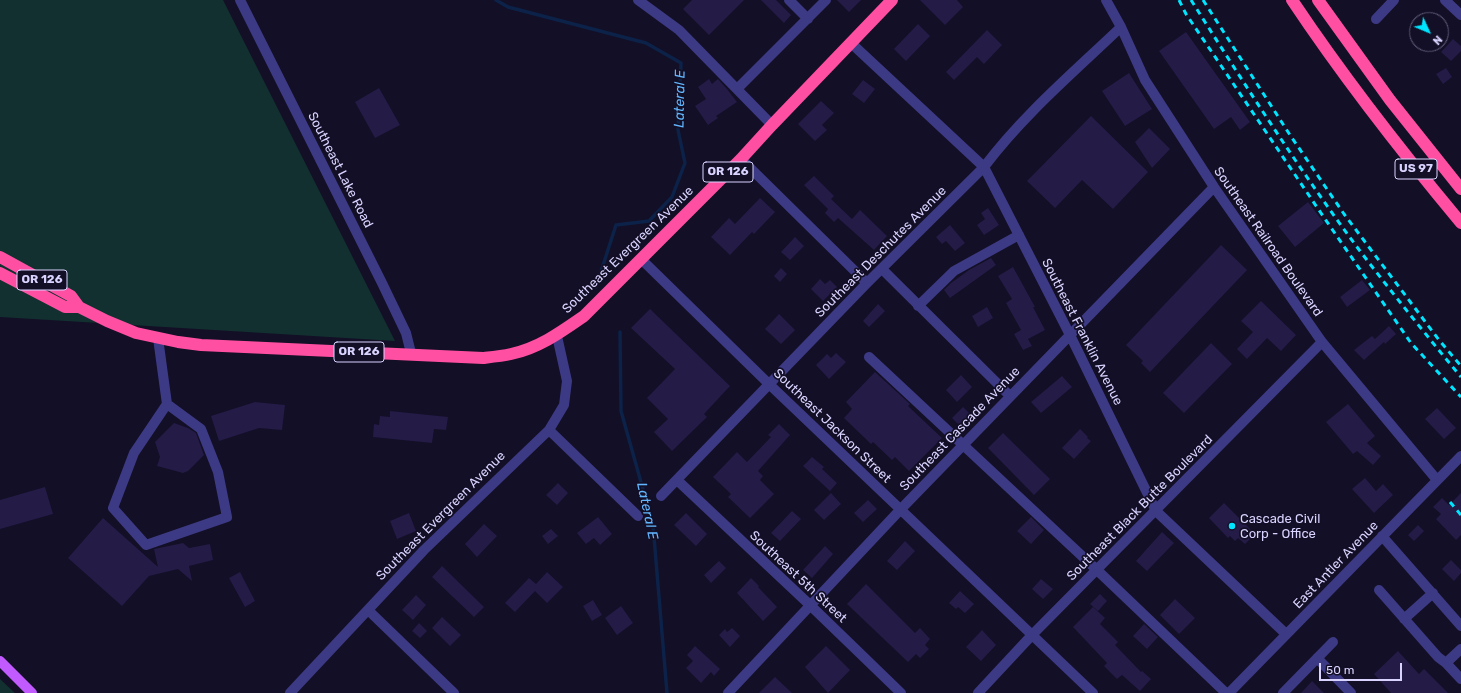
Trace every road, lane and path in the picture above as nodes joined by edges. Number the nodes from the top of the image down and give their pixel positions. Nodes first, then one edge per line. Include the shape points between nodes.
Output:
1 (240, 0) edge
2 (638, 0) edge
3 (789, 0) edge
4 (892, 0) edge
5 (1106, 0) edge
6 (1292, 0) edge
7 (1318, 0) edge
8 (1394, 0) edge
9 (1445, 0) edge
10 (820, 2) edge
11 (1461, 15) edge
12 (808, 19) junction
13 (1376, 19) dead end
14 (1121, 27) junction
15 (851, 43) junction
16 (737, 90) junction
17 (772, 125) junction
18 (741, 159) junction
19 (984, 167) junction
20 (1214, 187) junction
21 (1461, 189) edge
22 (1461, 223) edge
23 (1018, 235) junction
24 (0, 257) edge
25 (641, 260) junction
26 (882, 269) junction
27 (0, 272) edge
28 (867, 283) junction
29 (918, 306) junction
30 (79, 307) junction
31 (1070, 335) junction
32 (557, 336) junction
33 (158, 338) junction
34 (1322, 342) junction
35 (411, 353) junction
36 (869, 357) dead end
37 (770, 385) junction
38 (1010, 396) junction
39 (167, 404) junction
40 (549, 430) junction
41 (963, 445) junction
42 (1461, 456) edge
43 (677, 480) junction
44 (1437, 480) junction
45 (661, 496) dead end
46 (900, 510) junction
47 (1156, 511) junction
48 (638, 516) dead end
49 (1382, 536) junction
50 (1097, 570) junction
51 (1379, 590) dead end
52 (1433, 593) junction
53 (811, 606) junction
54 (368, 610) junction
55 (1404, 619) junction
56 (1461, 626) edge
57 (1286, 634) junction
58 (1032, 635) junction
59 (1333, 642) dead end
60 (1461, 649) edge
61 (1317, 658) junction
62 (0, 662) edge
63 (1446, 662) junction
64 (1461, 679) edge
65 (32, 693) edge
66 (290, 693) edge
67 (454, 693) edge
68 (728, 693) edge
69 (901, 693) edge
70 (978, 693) edge
71 (1093, 693) edge
72 (1226, 693) edge
73 (1229, 693) edge
74 (1283, 693) edge
75 (1351, 693) edge

1 - 35 street, Southeast Lake Road via 399,318
2 - 16 street via 679,30
3 - 12 street
4 - 15 highway, Southeast Evergreen Avenue / OR 126
5 - 14 street, Southeast Railroad Boulevard
6 - 22 highway, US 97 via 1373,113
7 - 21 highway, US 97 via 1390,100
8 - 13 street
9 - 11 street
10 - 12 street
12 - 16 street
14 - 19 street, Southeast Deschutes Avenue via 1037,107
14 - 20 street, Southeast Railroad Boulevard via 1145,80
15 - 17 highway, Southeast Evergreen Avenue / OR 126
15 - 19 street, Southeast Franklin Avenue
16 - 17 street
17 - 18 highway, Southeast Evergreen Avenue / OR 126
18 - 25 highway, Southeast Evergreen Avenue / OR 126
18 - 28 street
19 - 23 street, Southeast Franklin Avenue
19 - 26 street, Southeast Deschutes Avenue
20 - 31 street, Southeast Cascade Avenue
20 - 34 street, Southeast Railroad Boulevard
23 - 29 street via 954,271
23 - 31 street, Southeast Franklin Avenue
24 - 30 highway, OR 126 via 71,296
25 - 32 highway, Southeast Evergreen Avenue / OR 126 via 584,316
25 - 37 street, Southeast Jackson Street
26 - 28 street, Southeast Deschutes Avenue
26 - 29 street
27 - 30 highway, OR 126 via 65,307
28 - 37 street, Southeast Deschutes Avenue
29 - 38 street
30 - 33 highway, OR 126 via 136,333
31 - 38 street, Southeast Cascade Avenue
31 - 47 street, Southeast Franklin Avenue
32 - 35 highway, OR 126 via 528,350 509,355 483,358
32 - 40 street, Southeast Evergreen Avenue via 567,381 564,405
33 - 35 highway, OR 126 via 201,345
33 - 39 street
34 - 44 street, Southeast Railroad Boulevard
34 - 47 street, Southeast Black Butte Boulevard
36 - 41 street
37 - 43 street, Southeast Deschutes Avenue
37 - 46 street, Southeast Jackson Street
38 - 41 street, Southeast Cascade Avenue
39 - 39 street via 200,429 218,472 227,517 146,545 113,508 134,453
40 - 48 street
40 - 54 street, Southeast Evergreen Avenue via 424,550
41 - 46 street, Southeast Cascade Avenue
41 - 50 street
42 - 44 street, East Antler Avenue
43 - 45 street, Southeast Deschutes Avenue
43 - 53 street, Southeast 5th Street
44 - 49 street, East Antler Avenue
46 - 53 street, Southeast Cascade Avenue
46 - 58 street, Southeast Jackson Street
47 - 50 street, Southeast Black Butte Boulevard
47 - 57 street, Southeast Franklin Avenue
49 - 52 street
49 - 57 street, East Antler Avenue
50 - 58 street, Southeast Black Butte Boulevard
50 - 72 street
51 - 55 street
52 - 55 street
52 - 56 street
53 - 68 street, Southeast Cascade Avenue
53 - 69 street, Southeast 5th Street
54 - 66 street, Southeast Evergreen Avenue
54 - 67 street
55 - 63 street via 1438,657
57 - 73 street, East Antler Avenue
58 - 70 street, Southeast Black Butte Boulevard
58 - 71 street, Southeast Jackson Street
59 - 61 street
60 - 63 street
61 - 74 street
61 - 75 street
62 - 65 main road
63 - 64 street

